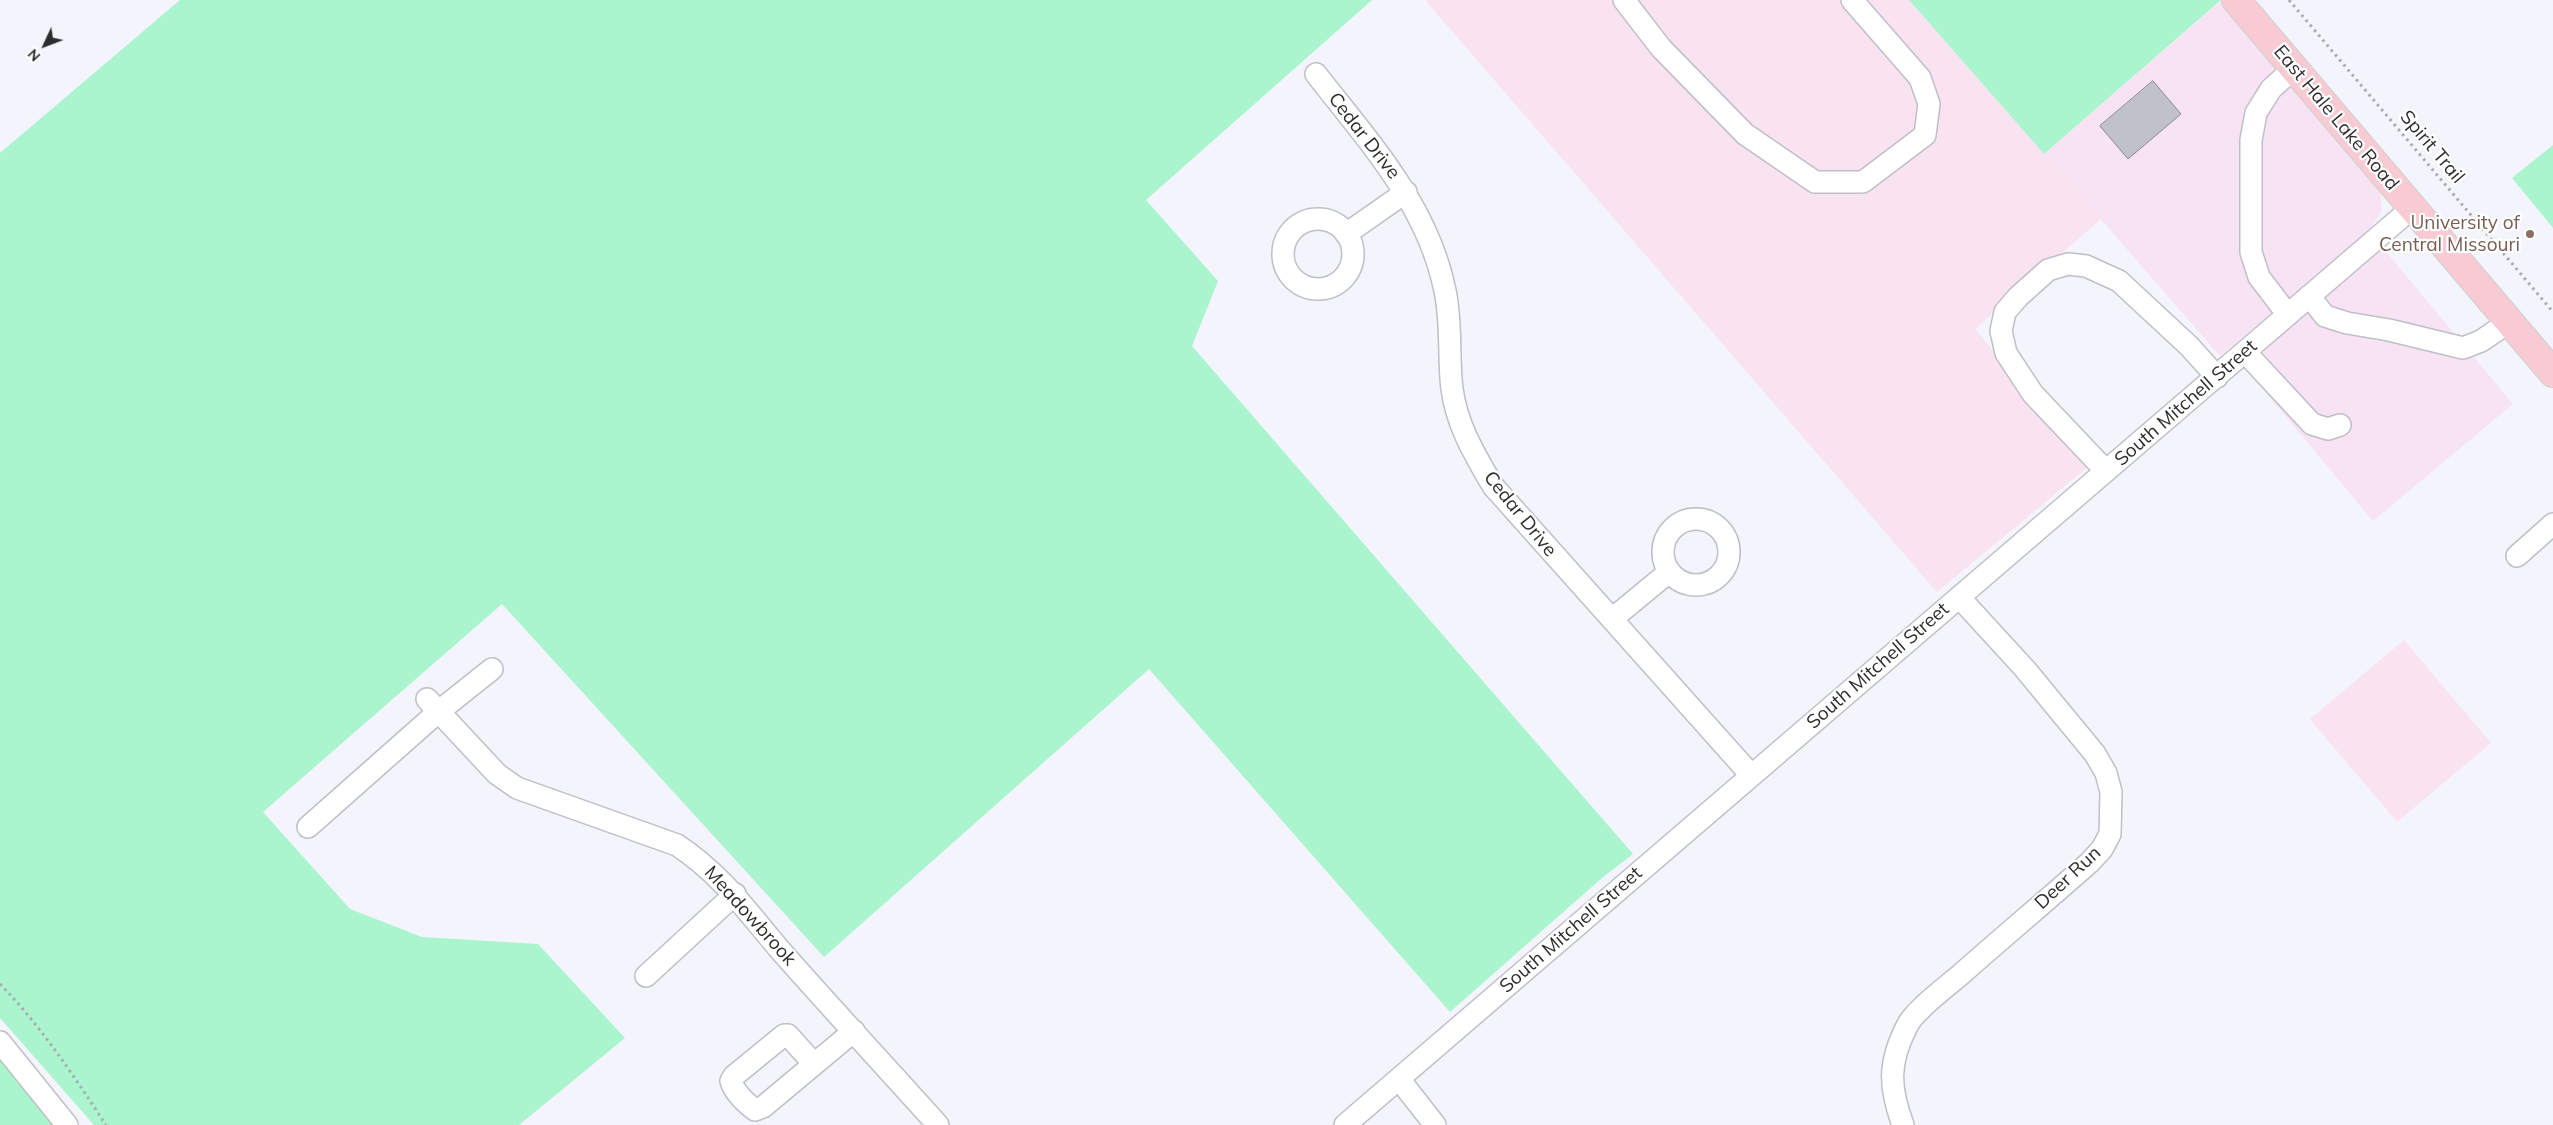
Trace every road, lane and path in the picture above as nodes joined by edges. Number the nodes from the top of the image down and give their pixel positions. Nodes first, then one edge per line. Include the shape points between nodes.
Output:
1 (1624, 0) edge
2 (1852, 0) edge
3 (2236, 0) edge
4 (2289, 0) edge
5 (2294, 68) junction
6 (1316, 74) dead end
7 (1406, 192) junction
8 (2412, 208) junction
9 (1346, 234) dead end
10 (2309, 296) junction
11 (2553, 312) edge
12 (2288, 314) junction
13 (2509, 322) junction
14 (2245, 352) junction
15 (2553, 373) edge
16 (2217, 377) junction
17 (2340, 424) dead end
18 (2106, 471) junction
19 (2553, 524) edge
20 (2517, 556) dead end
21 (1669, 572) dead end
22 (1959, 597) junction
23 (1612, 619) junction
24 (492, 669) dead end
25 (432, 706) junction
26 (1751, 775) junction
27 (308, 827) dead end
28 (735, 894) junction
29 (646, 976) dead end
30 (0, 984) edge
31 (854, 1031) junction
32 (0, 1042) edge
33 (814, 1064) dead end
34 (1399, 1079) junction
35 (67, 1125) edge
36 (106, 1125) edge
37 (938, 1125) edge
38 (1345, 1125) edge
39 (1435, 1125) edge
40 (1903, 1125) edge

1 - 2 street via 1661,48 1745,134 1815,182 1863,182 1925,134 1929,104 1920,78
3 - 5 main road, East Hale Lake Road
4 - 11 path, Spirit Trail
5 - 8 main road, East Hale Lake Road
5 - 12 street via 2271,89 2256,113 2252,140 2251,252 2259,277
6 - 7 street, Cedar Drive
7 - 9 street
7 - 23 street, Cedar Drive via 1431,240 1446,292 1452,390 1467,441 1493,486
8 - 10 street, South Mitchell Street
8 - 13 main road, East Hale Lake Road
10 - 12 street, South Mitchell Street
10 - 13 street via 2326,316 2463,348 2481,341
12 - 14 street, South Mitchell Street
13 - 15 main road, East Hale Lake Road
14 - 16 street, South Mitchell Street
14 - 17 street via 2312,424 2328,429
16 - 18 street, South Mitchell Street
16 - 18 street via 2189,346 2119,281 2086,266 2068,264 2042,275 2005,312 2001,331 2006,353 2033,394
18 - 22 street, South Mitchell Street
19 - 20 street
21 - 23 street
22 - 26 street, South Mitchell Street
22 - 40 street, Deer Run via 2025,669 2095,754 2106,773 2111,792 2110,834 2089,863 1908,1024 1892,1064 1891,1082
23 - 26 street, Cedar Drive
24 - 25 street
25 - 27 street
25 - 28 street, Meadowbrook via 497,774 517,788 677,845 713,872
26 - 34 street, South Mitchell Street
28 - 29 street
28 - 31 street, Meadowbrook
30 - 36 path via 21,1005 72,1072
31 - 33 street
31 - 37 street, Meadowbrook
32 - 35 street
34 - 38 street, South Mitchell Street
34 - 39 street

